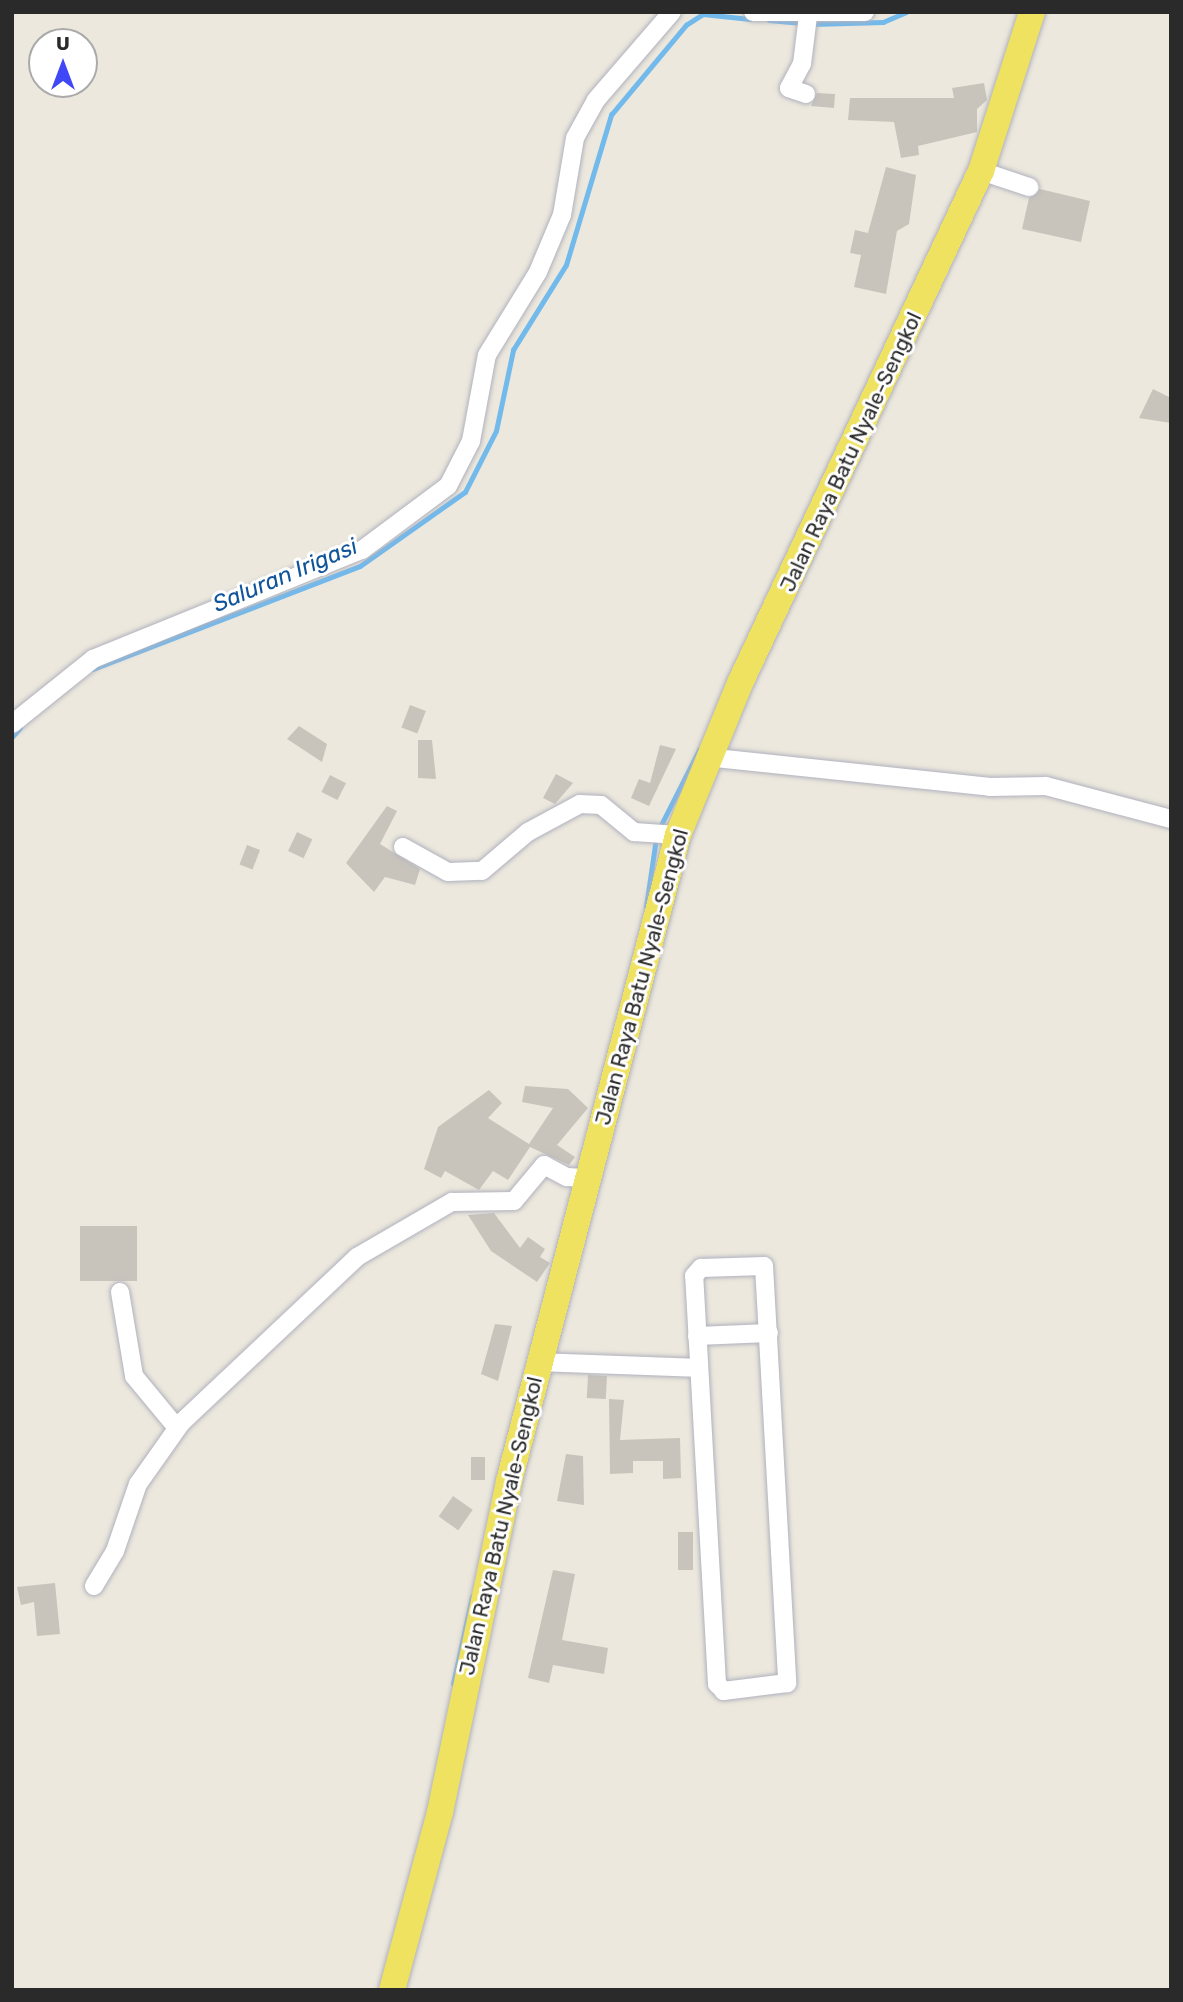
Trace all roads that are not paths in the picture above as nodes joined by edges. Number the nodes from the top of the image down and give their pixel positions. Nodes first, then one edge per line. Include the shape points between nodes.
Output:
1 (672, 12) edge
2 (753, 12) edge
3 (865, 12) edge
4 (1032, 12) edge
5 (808, 16) junction
6 (806, 94) dead end
7 (981, 171) junction
8 (1029, 187) dead end
9 (12, 724) edge
10 (706, 757) junction
11 (1171, 819) edge
12 (678, 835) junction
13 (403, 847) dead end
14 (589, 1178) junction
15 (120, 1292) dead end
16 (769, 1333) junction
17 (697, 1336) junction
18 (540, 1362) junction
19 (699, 1368) junction
20 (177, 1428) junction
21 (94, 1586) dead end
22 (392, 1990) edge

1 - 9 street via 597,100 575,138 562,215 533,281 492,342 471,441 448,486 362,550 93,659
2 - 5 street
3 - 5 street
4 - 7 main road, Jalan Raya Batu Nyale-Sengkol
5 - 6 street via 802,64 789,88
7 - 8 street
7 - 10 main road, Jalan Raya Batu Nyale-Sengkol
10 - 11 street via 1001,788 1046,786
10 - 12 main road, Jalan Raya Batu Nyale-Sengkol
12 - 13 street via 634,832 601,805 580,804 528,832 482,871 448,872
12 - 14 main road, Jalan Raya Batu Nyale-Sengkol
14 - 18 main road, Jalan Raya Batu Nyale-Sengkol
14 - 20 street via 567,1177 544,1165 508,1204 470,1198 432,1211 357,1257
15 - 20 street via 134,1376
16 - 17 street
16 - 17 street via 764,1266 701,1268 694,1276
16 - 19 street via 784,1687 724,1691 717,1684
17 - 19 street
18 - 19 street
18 - 22 main road, Jalan Raya Batu Nyale-Sengkol via 468,1657 428,1863
20 - 21 street via 138,1484 115,1551

